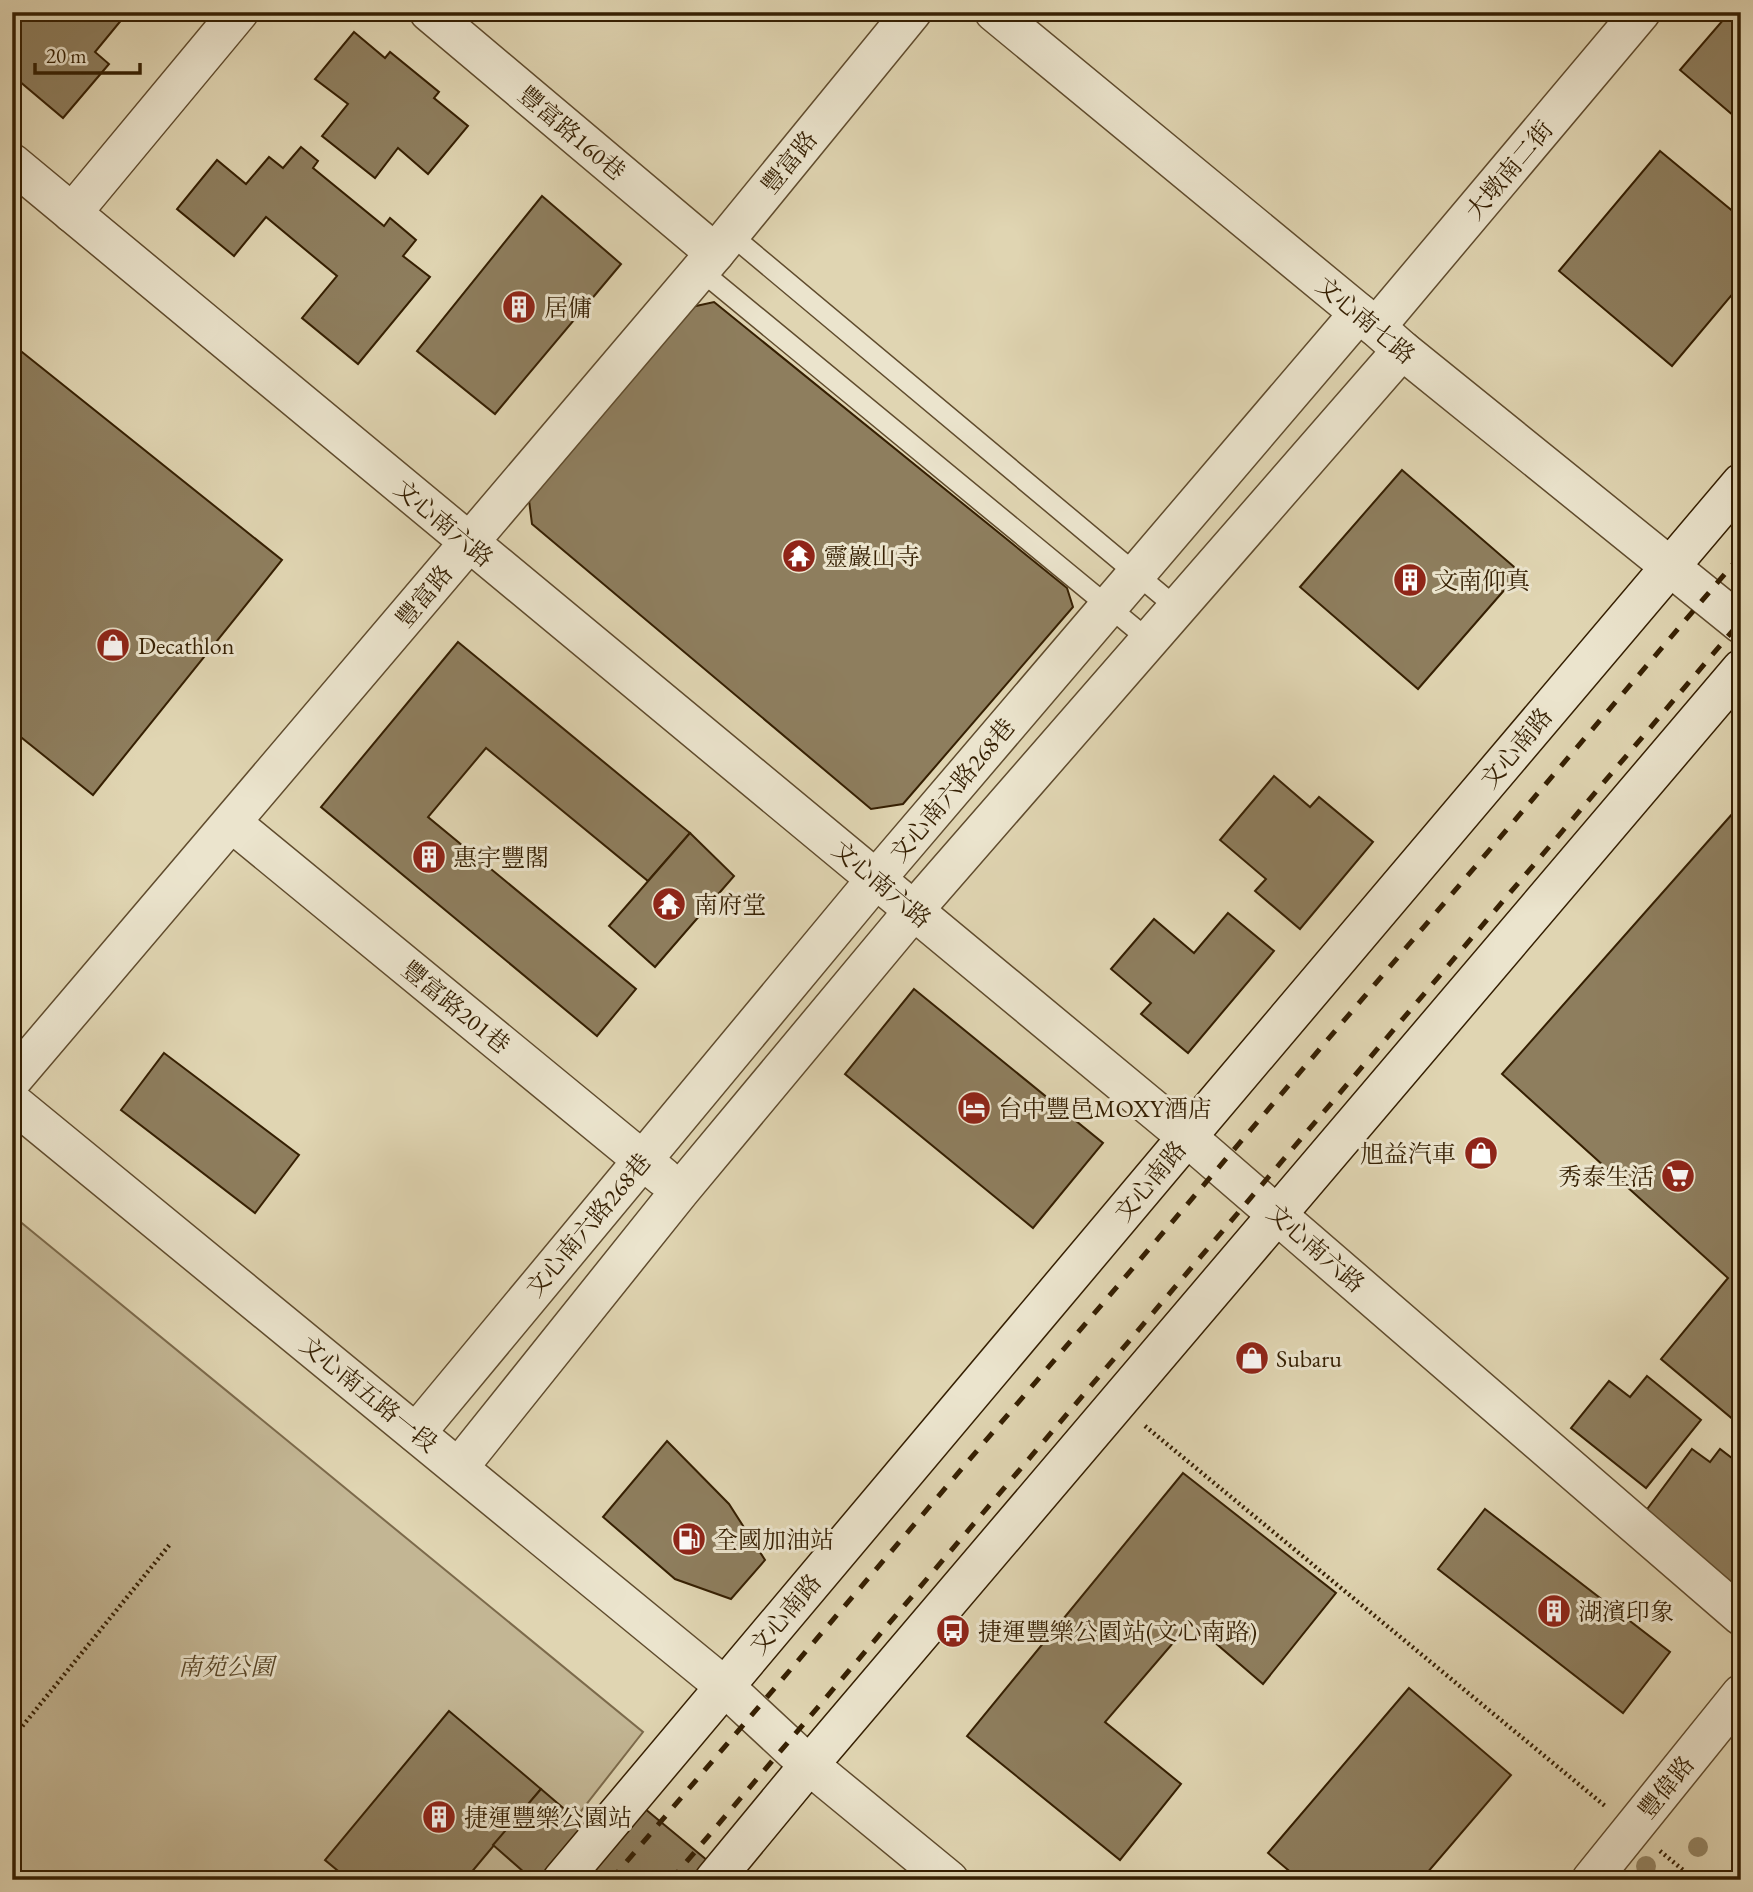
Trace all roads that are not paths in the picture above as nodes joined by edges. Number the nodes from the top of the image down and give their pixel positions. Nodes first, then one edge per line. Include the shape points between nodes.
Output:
1 (239, 12) edge
2 (429, 12) edge
3 (912, 12) edge
4 (994, 12) edge
5 (1641, 12) edge
6 (12, 163) edge
7 (72, 213) junction
8 (715, 252) junction
9 (1379, 330) junction
10 (1741, 483) edge
11 (468, 543) junction
12 (1669, 567) junction
13 (1136, 573) junction
14 (1108, 606) junction
15 (1177, 608) junction
16 (1741, 625) edge
17 (1149, 640) junction
18 (1741, 669) edge
19 (232, 823) junction
20 (876, 879) junction
21 (914, 910) junction
22 (12, 1080) edge
23 (12, 1102) edge
24 (1187, 1137) junction
25 (642, 1160) junction
26 (680, 1191) junction
27 (1277, 1214) junction
28 (416, 1433) junction
29 (459, 1467) junction
30 (1741, 1616) edge
31 (724, 1686) junction
32 (1741, 1694) edge
33 (809, 1765) junction
34 (562, 1880) edge
35 (714, 1880) edge
36 (949, 1880) edge
37 (1591, 1880) edge

1 - 7 street
2 - 8 street, 豐富路160巷
3 - 8 street, 豐富路
4 - 9 street, 文心南七路
5 - 9 street, 大墩南二街
6 - 7 street, 文心南六路
7 - 11 street, 文心南六路
8 - 11 street, 豐富路
8 - 13 lane
8 - 14 lane
9 - 12 street, 文心南七路
9 - 13 street, 文心南六路268巷
9 - 15 street, 文心南六路268巷
10 - 12 street, 文心南路
11 - 19 street, 豐富路
11 - 20 street, 文心南六路
12 - 16 street, 文心南七路
12 - 24 street, 文心南路
13 - 14 street, 文心南六路268巷
13 - 15 lane
14 - 17 lane
14 - 20 street, 文心南六路268巷
15 - 17 street, 文心南六路268巷
17 - 21 street, 文心南六路268巷
18 - 27 street
19 - 22 street, 豐富路
19 - 25 street, 豐富路201巷
20 - 21 street, 文心南六路
20 - 25 street, 文心南六路268巷
21 - 24 street, 文心南六路
21 - 26 street, 文心南六路268巷
23 - 28 street, 文心南五路一段
24 - 27 street, 文心南六路
24 - 31 street, 文心南路
25 - 26 street, 豐富路201巷
25 - 28 street, 文心南六路268巷
26 - 29 street, 文心南六路268巷
27 - 30 street, 文心南六路
27 - 33 street
28 - 29 street, 文心南五路一段
29 - 31 street, 文心南五路一段
31 - 33 street, 文心南五路一段
31 - 34 street, 文心南路
32 - 37 street, 豐偉路
33 - 35 street
33 - 36 street

